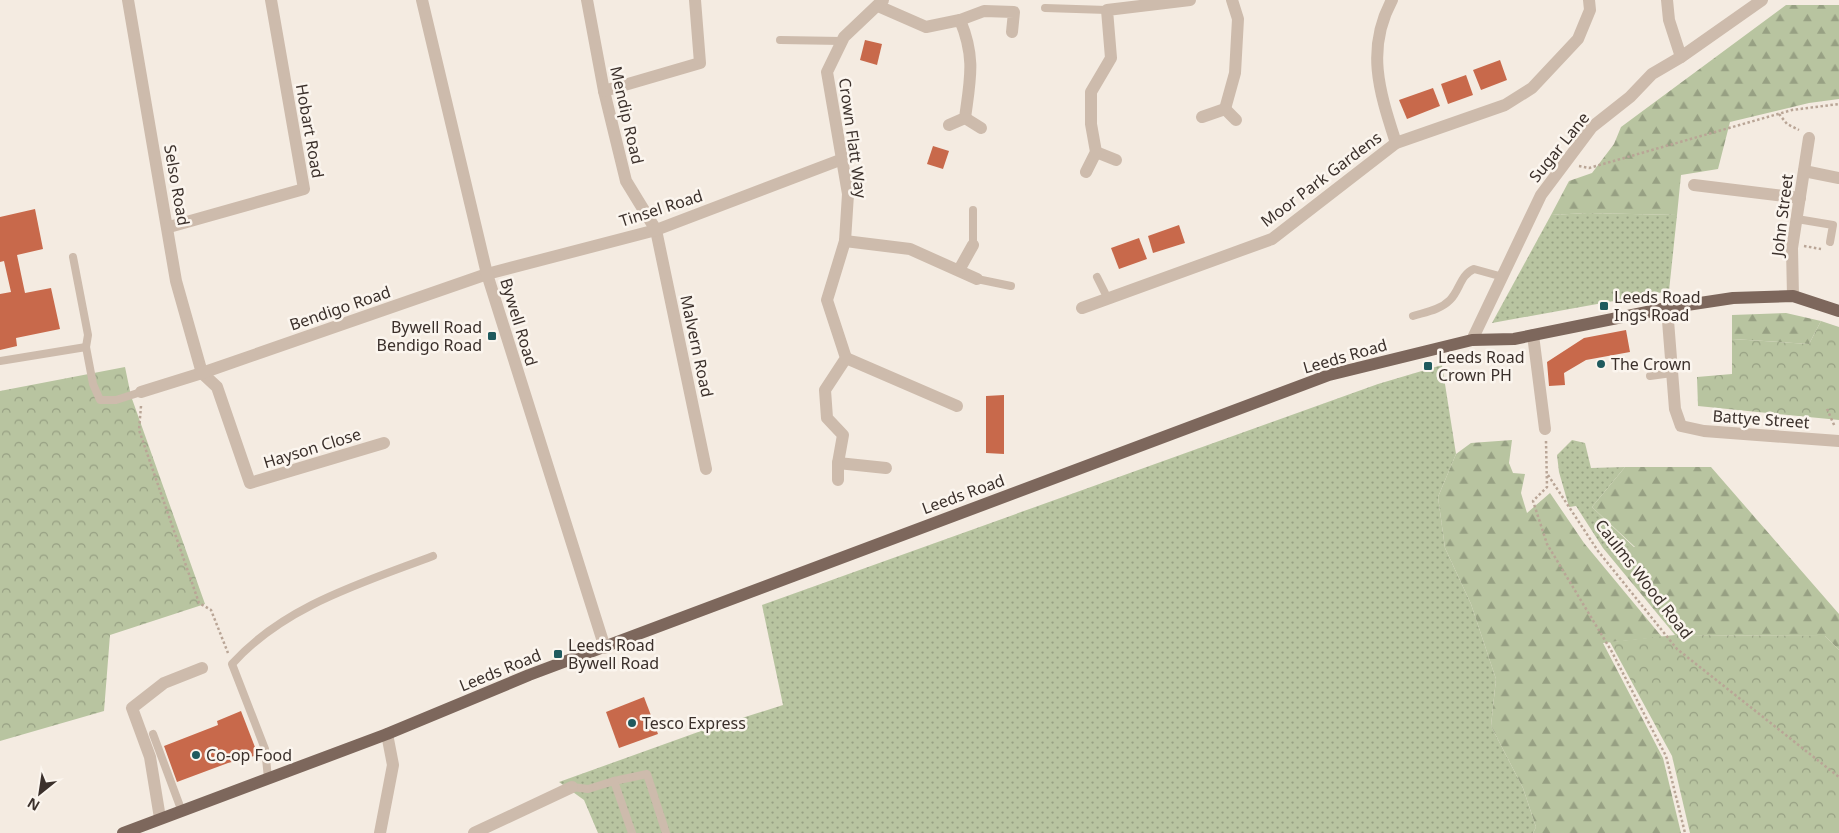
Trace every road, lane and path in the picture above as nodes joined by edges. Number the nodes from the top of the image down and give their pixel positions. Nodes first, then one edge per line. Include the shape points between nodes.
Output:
1 (128, 0) edge
2 (271, 0) edge
3 (422, 0) edge
4 (587, 0) edge
5 (695, 0) edge
6 (1190, 0) edge
7 (1232, 0) edge
8 (1392, 0) edge
9 (1588, 0) edge
10 (1667, 0) edge
11 (1762, 0) edge
12 (880, 3) edge
13 (1045, 8) dead end
14 (1107, 10) junction
15 (960, 20) junction
16 (1012, 32) dead end
17 (780, 40) dead end
18 (842, 41) junction
19 (1681, 57) junction
20 (604, 91) junction
21 (1839, 104) edge
22 (1225, 109) junction
23 (1779, 114) junction
24 (1202, 117) dead end
25 (965, 118) junction
26 (1236, 120) dead end
27 (949, 126) dead end
28 (981, 128) dead end
29 (1809, 138) joint
30 (1396, 143) junction
31 (1096, 152) junction
32 (840, 160) junction
33 (1116, 160) dead end
34 (1567, 163) junction
35 (1804, 171) junction
36 (1086, 172) dead end
37 (1839, 178) edge
38 (1694, 185) dead end
39 (1800, 198) junction
40 (973, 210) dead end
41 (1797, 219) junction
42 (169, 227) junction
43 (656, 230) junction
44 (845, 240) junction
45 (1793, 244) junction
46 (973, 245) joint
47 (1830, 246) joint
48 (73, 257) dead end
49 (959, 270) junction
50 (487, 274) junction
51 (1097, 277) dead end
52 (1503, 277) junction
53 (976, 279) joint
54 (1011, 286) dead end
55 (1793, 296) junction
56 (1108, 298) junction
57 (1082, 308) dead end
58 (1667, 308) junction
59 (1839, 312) edge
60 (1413, 316) dead end
61 (1533, 335) junction
62 (1472, 340) junction
63 (86, 347) junction
64 (846, 358) junction
65 (0, 361) edge
66 (202, 373) junction
67 (1672, 373) junction
68 (1650, 376) dead end
69 (142, 392) junction
70 (957, 406) dead end
71 (1827, 409) dead end
72 (1545, 429) joint
73 (1838, 436) edge
74 (384, 443) dead end
75 (838, 464) junction
76 (886, 468) dead end
77 (706, 469) dead end
78 (1548, 474) junction
79 (838, 480) dead end
80 (433, 556) dead end
81 (605, 648) junction
82 (232, 664) junction
83 (202, 668) dead end
84 (153, 734) dead end
85 (387, 734) junction
86 (1839, 777) edge
87 (268, 778) junction
88 (614, 781) junction
89 (572, 786) joint
90 (181, 810) junction
91 (160, 818) junction
92 (123, 833) edge
93 (380, 833) edge
94 (474, 833) edge
95 (632, 833) edge
96 (666, 833) edge
97 (1685, 833) edge

1 - 42 street, Selso Road
2 - 42 street, Hobart Road via 304,189
3 - 50 street, Bywell Road
4 - 20 street, Mendip Road
5 - 20 street via 700,63
6 - 14 street
7 - 22 street via 1238,19 1235,74
8 - 30 street via 1385,13 1377,50 1379,90
9 - 30 street, Moor Park Gardens via 1590,10 1578,39 1532,88 1504,105
10 - 19 street via 1669,20
11 - 19 street, Sugar Lane
12 - 15 street via 926,27
12 - 18 street, Crown Flatt Way
13 - 14 lane
14 - 31 street via 1111,58 1091,92 1091,124
15 - 16 street via 984,12 1014,12
15 - 25 street via 969,42 972,64
17 - 18 lane
18 - 32 street, Crown Flatt Way via 827,72
19 - 34 street, Sugar Lane via 1652,74 1630,97 1592,127
20 - 43 street, Mendip Road via 626,181
21 - 23 path
22 - 24 street
22 - 26 street
23 - 29 path via 1787,124 1810,135
23 - 34 path via 1589,168
25 - 27 street
25 - 28 street
29 - 35 street, John Street
30 - 56 street, Moor Park Gardens via 1272,239
31 - 33 street
31 - 36 street
32 - 43 street, Tinsel Road
32 - 44 street, Crown Flatt Way via 848,194
34 - 52 street, Sugar Lane via 1541,194
35 - 37 street
35 - 39 street, John Street
38 - 39 street
39 - 41 street, John Street
40 - 46 lane
41 - 45 street, John Street
41 - 47 lane via 1833,225
42 - 66 street, Selso Road via 176,281
43 - 50 street, Tinsel Road
43 - 77 street, Malvern Road
44 - 49 street via 910,249
44 - 64 street, Crown Flatt Way via 827,300
45 - 47 path
45 - 55 street, John Street
46 - 49 street
48 - 63 lane via 88,335
49 - 53 street
50 - 66 street, Bendigo Road
50 - 81 street, Bywell Road
51 - 56 lane
52 - 60 lane via 1474,269 1466,272 1444,305
52 - 62 street, Sugar Lane
53 - 54 lane
55 - 58 main road, Leeds Road via 1733,298
55 - 59 main road, Leeds Road
56 - 57 street, Moor Park Gardens
58 - 61 main road, Leeds Road
58 - 67 street
61 - 62 main road, Leeds Road
61 - 72 street
62 - 81 main road, Leeds Road via 1329,375
63 - 65 lane
63 - 69 lane via 93,384 100,400 116,400
64 - 70 street
64 - 75 street via 825,390 828,418 843,435
66 - 69 street, Bendigo Road
66 - 74 street, Hayson Close via 217,387 250,483
67 - 68 lane
67 - 73 street, Battye Street via 1675,409 1681,426 1704,431
69 - 82 path via 139,430 199,603 211,610
71 - 73 path
72 - 78 path, Caulms Wood Road
75 - 76 street
75 - 79 street
78 - 86 path, Caulms Wood Road via 1598,551 1677,648
78 - 97 path via 1547,486 1533,502 1547,544 1612,652 1666,756
80 - 82 lane via 312,603 259,637
81 - 85 main road, Leeds Road via 529,675
82 - 87 lane via 265,749
83 - 91 street via 164,683 132,708 150,757
84 - 90 lane
85 - 87 main road, Leeds Road
85 - 93 street via 394,764
87 - 90 main road, Leeds Road
88 - 89 lane via 588,789
88 - 95 lane
88 - 96 lane via 647,774
89 - 94 street
90 - 91 main road, Leeds Road
91 - 92 main road, Leeds Road

